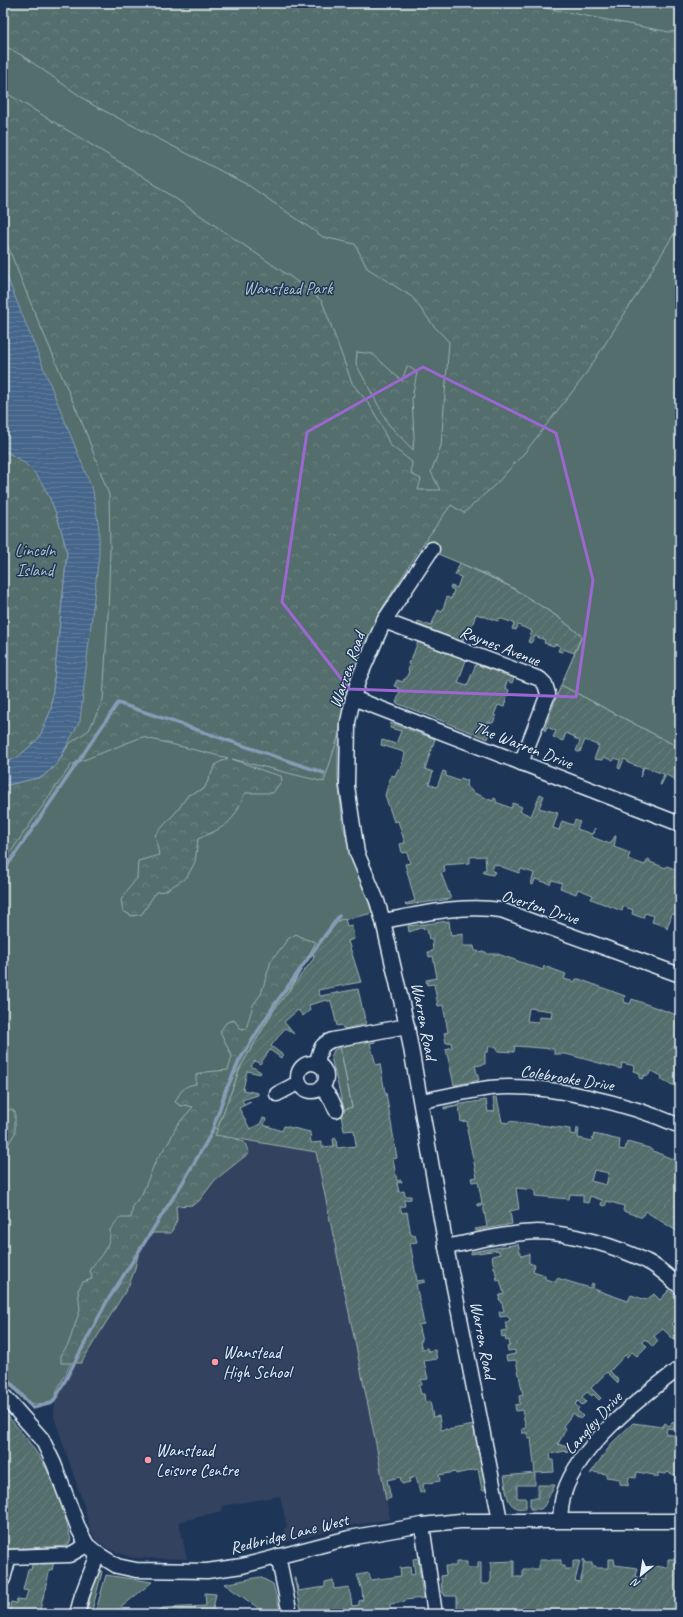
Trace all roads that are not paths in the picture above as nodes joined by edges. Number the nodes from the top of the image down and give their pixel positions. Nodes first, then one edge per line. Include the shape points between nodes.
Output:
1 (432, 549) dead end
2 (384, 621) junction
3 (353, 698) junction
4 (521, 763) junction
5 (680, 824) edge
6 (383, 921) junction
7 (680, 975) edge
8 (407, 1026) junction
9 (317, 1064) junction
10 (298, 1083) junction
11 (322, 1088) junction
12 (277, 1094) dead end
13 (421, 1101) junction
14 (336, 1110) dead end
15 (680, 1126) edge
16 (446, 1247) junction
17 (680, 1287) edge
18 (680, 1368) edge
19 (3, 1396) edge
20 (500, 1520) junction
21 (560, 1520) junction
22 (680, 1521) edge
23 (422, 1525) junction
24 (87, 1545) junction
25 (98, 1554) junction
26 (278, 1556) junction
27 (3, 1578) edge
28 (77, 1614) edge
29 (290, 1614) edge
30 (435, 1614) edge

1 - 2 street, Warren Road
2 - 3 street, Warren Road
2 - 4 street, Raynes Avenue via 540,679 545,684 548,694
3 - 4 street, The Warren Drive
3 - 6 street, Warren Road via 348,722 347,786 357,853
4 - 5 street, The Warren Drive
6 - 7 street, Overton Drive via 465,908 501,910
6 - 8 street, Warren Road
8 - 9 street via 324,1043
8 - 13 street, Warren Road
9 - 10 street via 307,1064 300,1069
9 - 11 street via 326,1074
10 - 11 street via 308,1092
10 - 12 street
11 - 14 street
13 - 15 street, Colebrooke Drive via 490,1088 536,1089 621,1105
13 - 16 street, Warren Road
16 - 17 street via 525,1233 562,1235 608,1247 646,1261
16 - 20 street, Warren Road
18 - 21 street, Langley Drive via 640,1399 593,1444 569,1481
19 - 24 street, Redbridge Lane West via 42,1439
20 - 21 street, Redbridge Lane West
20 - 23 street, Redbridge Lane West
21 - 22 street, Redbridge Lane West
23 - 26 street, Redbridge Lane West via 349,1538
23 - 30 street
24 - 25 street, Redbridge Lane West
24 - 27 street via 69,1555 9,1557
25 - 26 street, Redbridge Lane West via 117,1566 136,1570 180,1571 207,1571 242,1566
25 - 28 street
26 - 29 street

